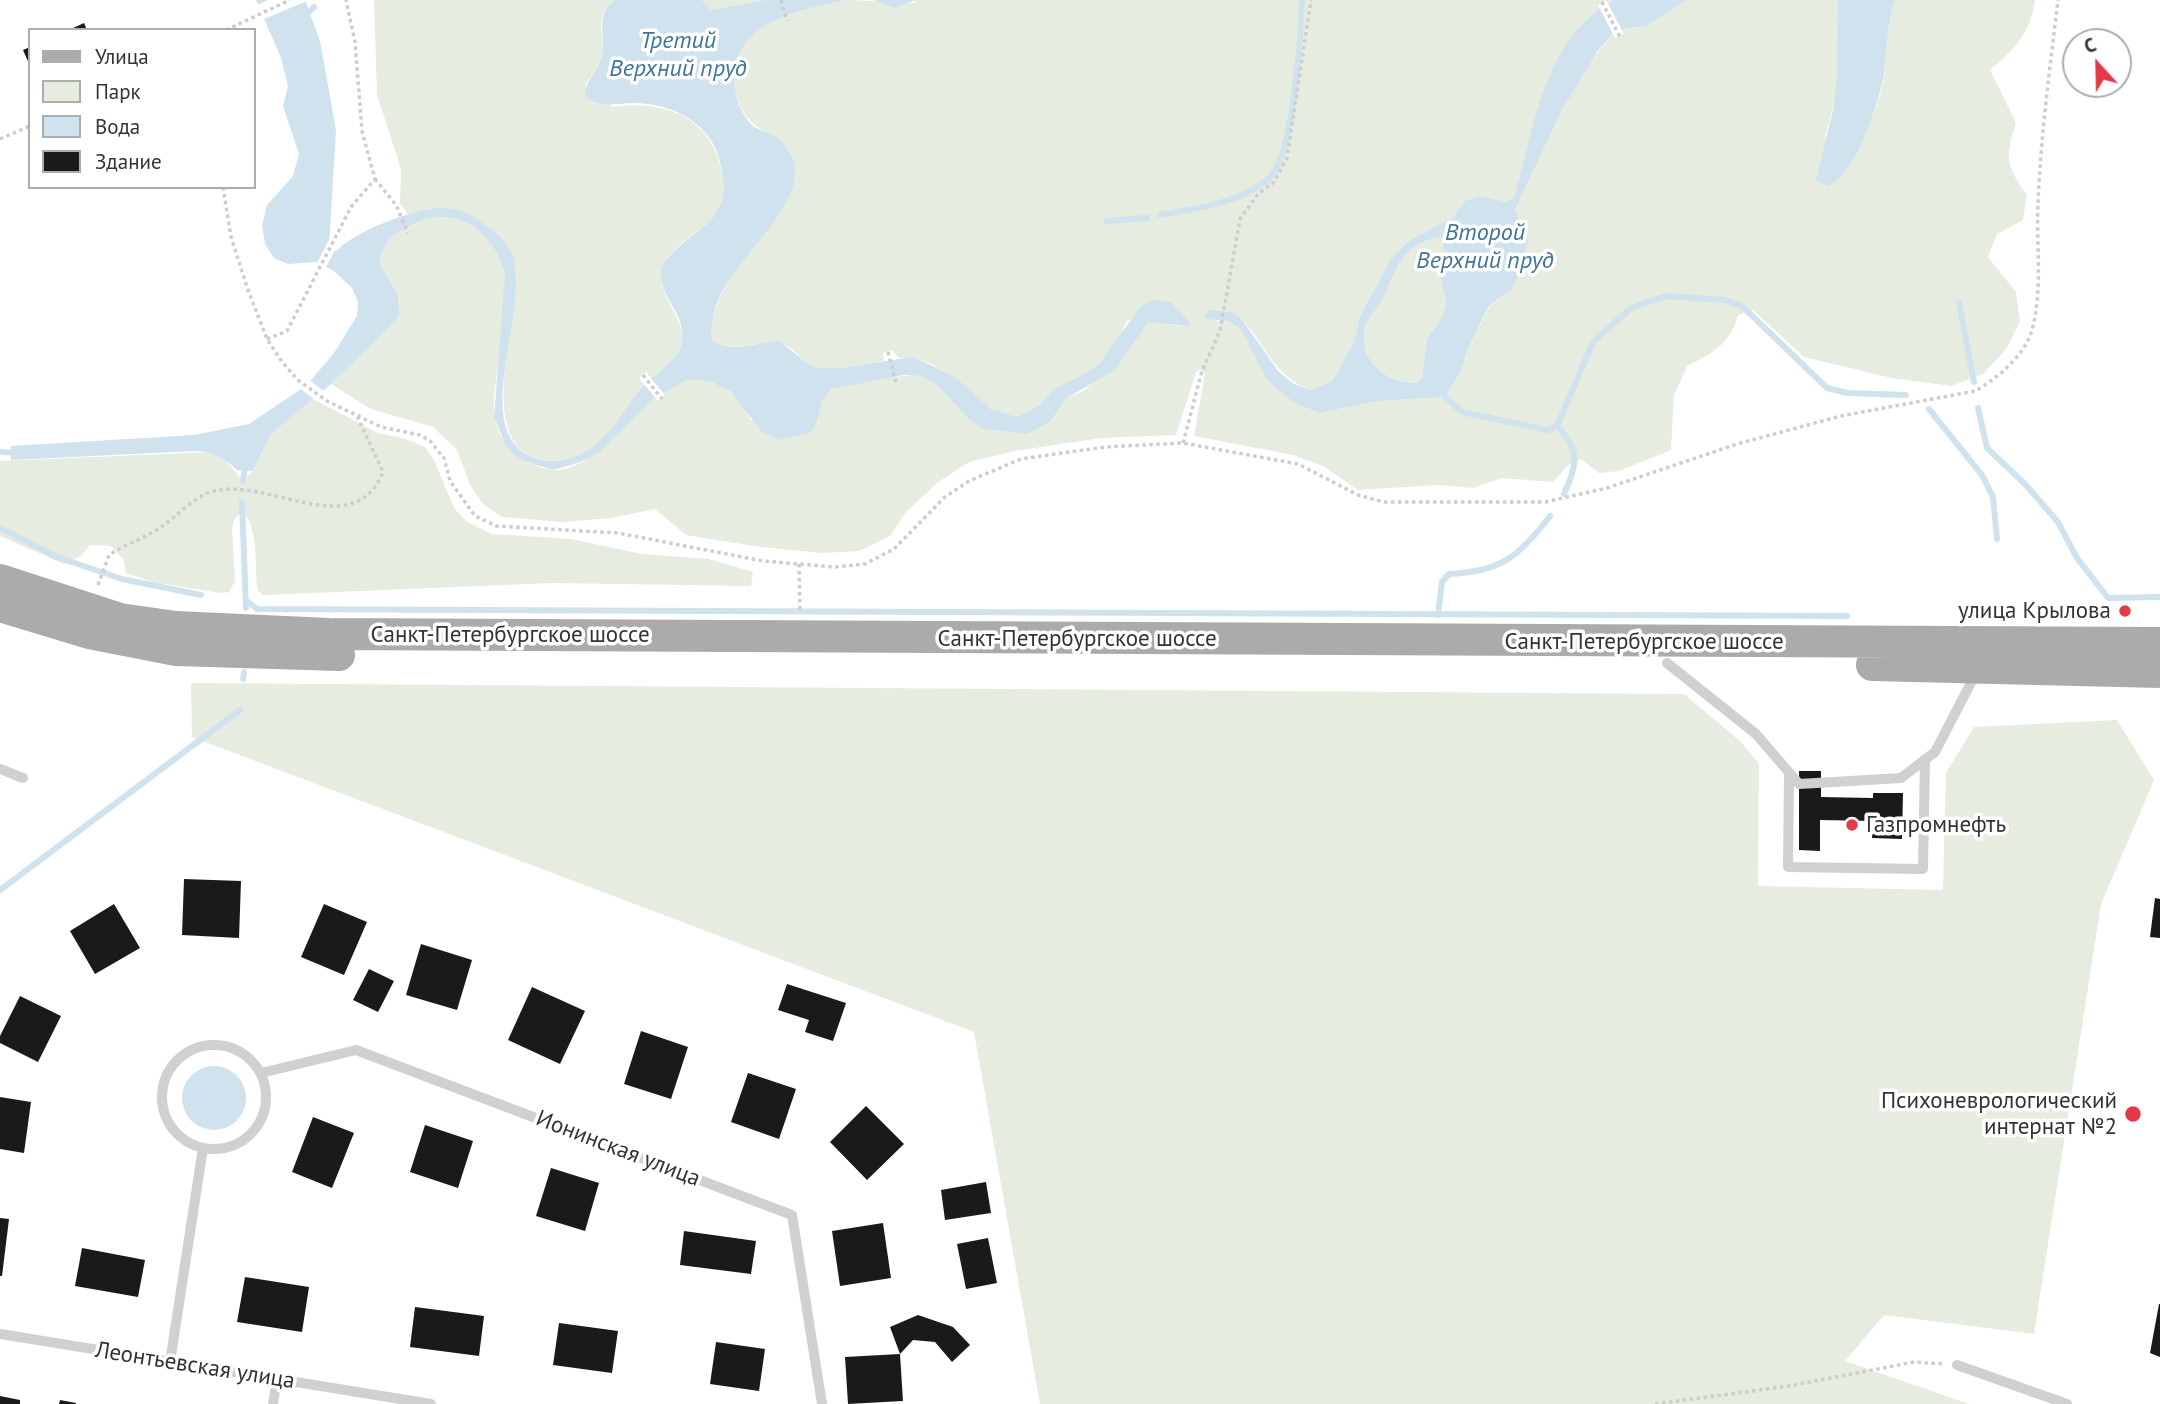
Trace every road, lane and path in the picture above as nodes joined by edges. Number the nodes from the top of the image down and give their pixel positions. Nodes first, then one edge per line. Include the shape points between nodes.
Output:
1 (290, 0) edge
2 (346, 0) edge
3 (781, 0) edge
4 (1311, 0) edge
5 (2057, 0) edge
6 (1602, 2) dead end
7 (787, 21) dead end
8 (230, 28) edge
9 (1620, 37) dead end
10 (28, 127) edge
11 (0, 139) edge
12 (375, 179) junction
13 (223, 189) edge
14 (408, 233) dead end
15 (267, 339) junction
16 (888, 352) dead end
17 (643, 375) dead end
18 (896, 382) dead end
19 (662, 399) dead end
20 (357, 416) junction
21 (1182, 443) junction
22 (799, 564) junction
23 (0, 580) edge
24 (96, 588) dead end
25 (0, 606) edge
26 (800, 637) junction
27 (2160, 643) edge
28 (1667, 663) junction
29 (1980, 666) junction
30 (2160, 672) edge
31 (1925, 760) junction
32 (0, 769) edge
33 (1789, 773) junction
34 (23, 778) dead end
35 (261, 1073) junction
36 (203, 1148) junction
37 (0, 1335) edge
38 (170, 1362) junction
39 (1957, 1365) joint
40 (277, 1379) junction
41 (273, 1404) edge
42 (431, 1404) edge
43 (822, 1404) edge
44 (1655, 1404) edge
45 (2067, 1404) edge

1 - 8 path
2 - 12 path via 355,42 362,131
3 - 7 path
4 - 21 path via 1287,158 1274,182 1258,194 1240,219 1220,331 1202,371
5 - 21 path via 2031,333 2015,359 1975,391 1841,416 1737,444 1607,488 1545,502 1384,502 1358,495 1298,464
6 - 9 path
10 - 11 path
12 - 14 path via 396,205
12 - 15 path via 351,207 287,331
13 - 15 path via 231,237
15 - 20 path via 298,380
16 - 18 path
17 - 19 path
20 - 22 path via 430,441 444,458 463,503 475,516 496,526 618,533
20 - 24 path via 383,472 376,489 352,505 326,507 251,490 212,491 159,529 109,555
21 - 22 path via 1105,447 1021,459 969,481 945,497 894,549 865,564
22 - 26 path
23 - 26 main road, Санкт-Петербургское шоссе via 120,619 176,627 329,634
25 - 28 main road, Санкт-Петербургское шоссе via 89,633 176,650 249,654
26 - 27 main road, Санкт-Петербургское шоссе
28 - 29 main road, Санкт-Петербургское шоссе
28 - 33 lane via 1756,734
29 - 30 main road, Санкт-Петербургское шоссе
29 - 31 lane via 1935,752
31 - 33 lane via 1901,778 1799,784
31 - 33 lane via 1923,869 1788,867
32 - 34 lane
35 - 36 lane via 266,1098 260,1122 250,1135 220,1149
35 - 36 lane via 248,1057 230,1047 209,1045 189,1051 173,1065 163,1083 162,1104 169,1124 184,1139
35 - 43 lane, Ионинская улица via 356,1050 792,1215
36 - 38 lane
37 - 38 lane, Леонтьевская улица
38 - 40 lane, Леонтьевская улица
39 - 44 path via 1914,1362 1789,1386
39 - 45 lane
40 - 41 lane
40 - 42 lane, Леонтьевская улица

